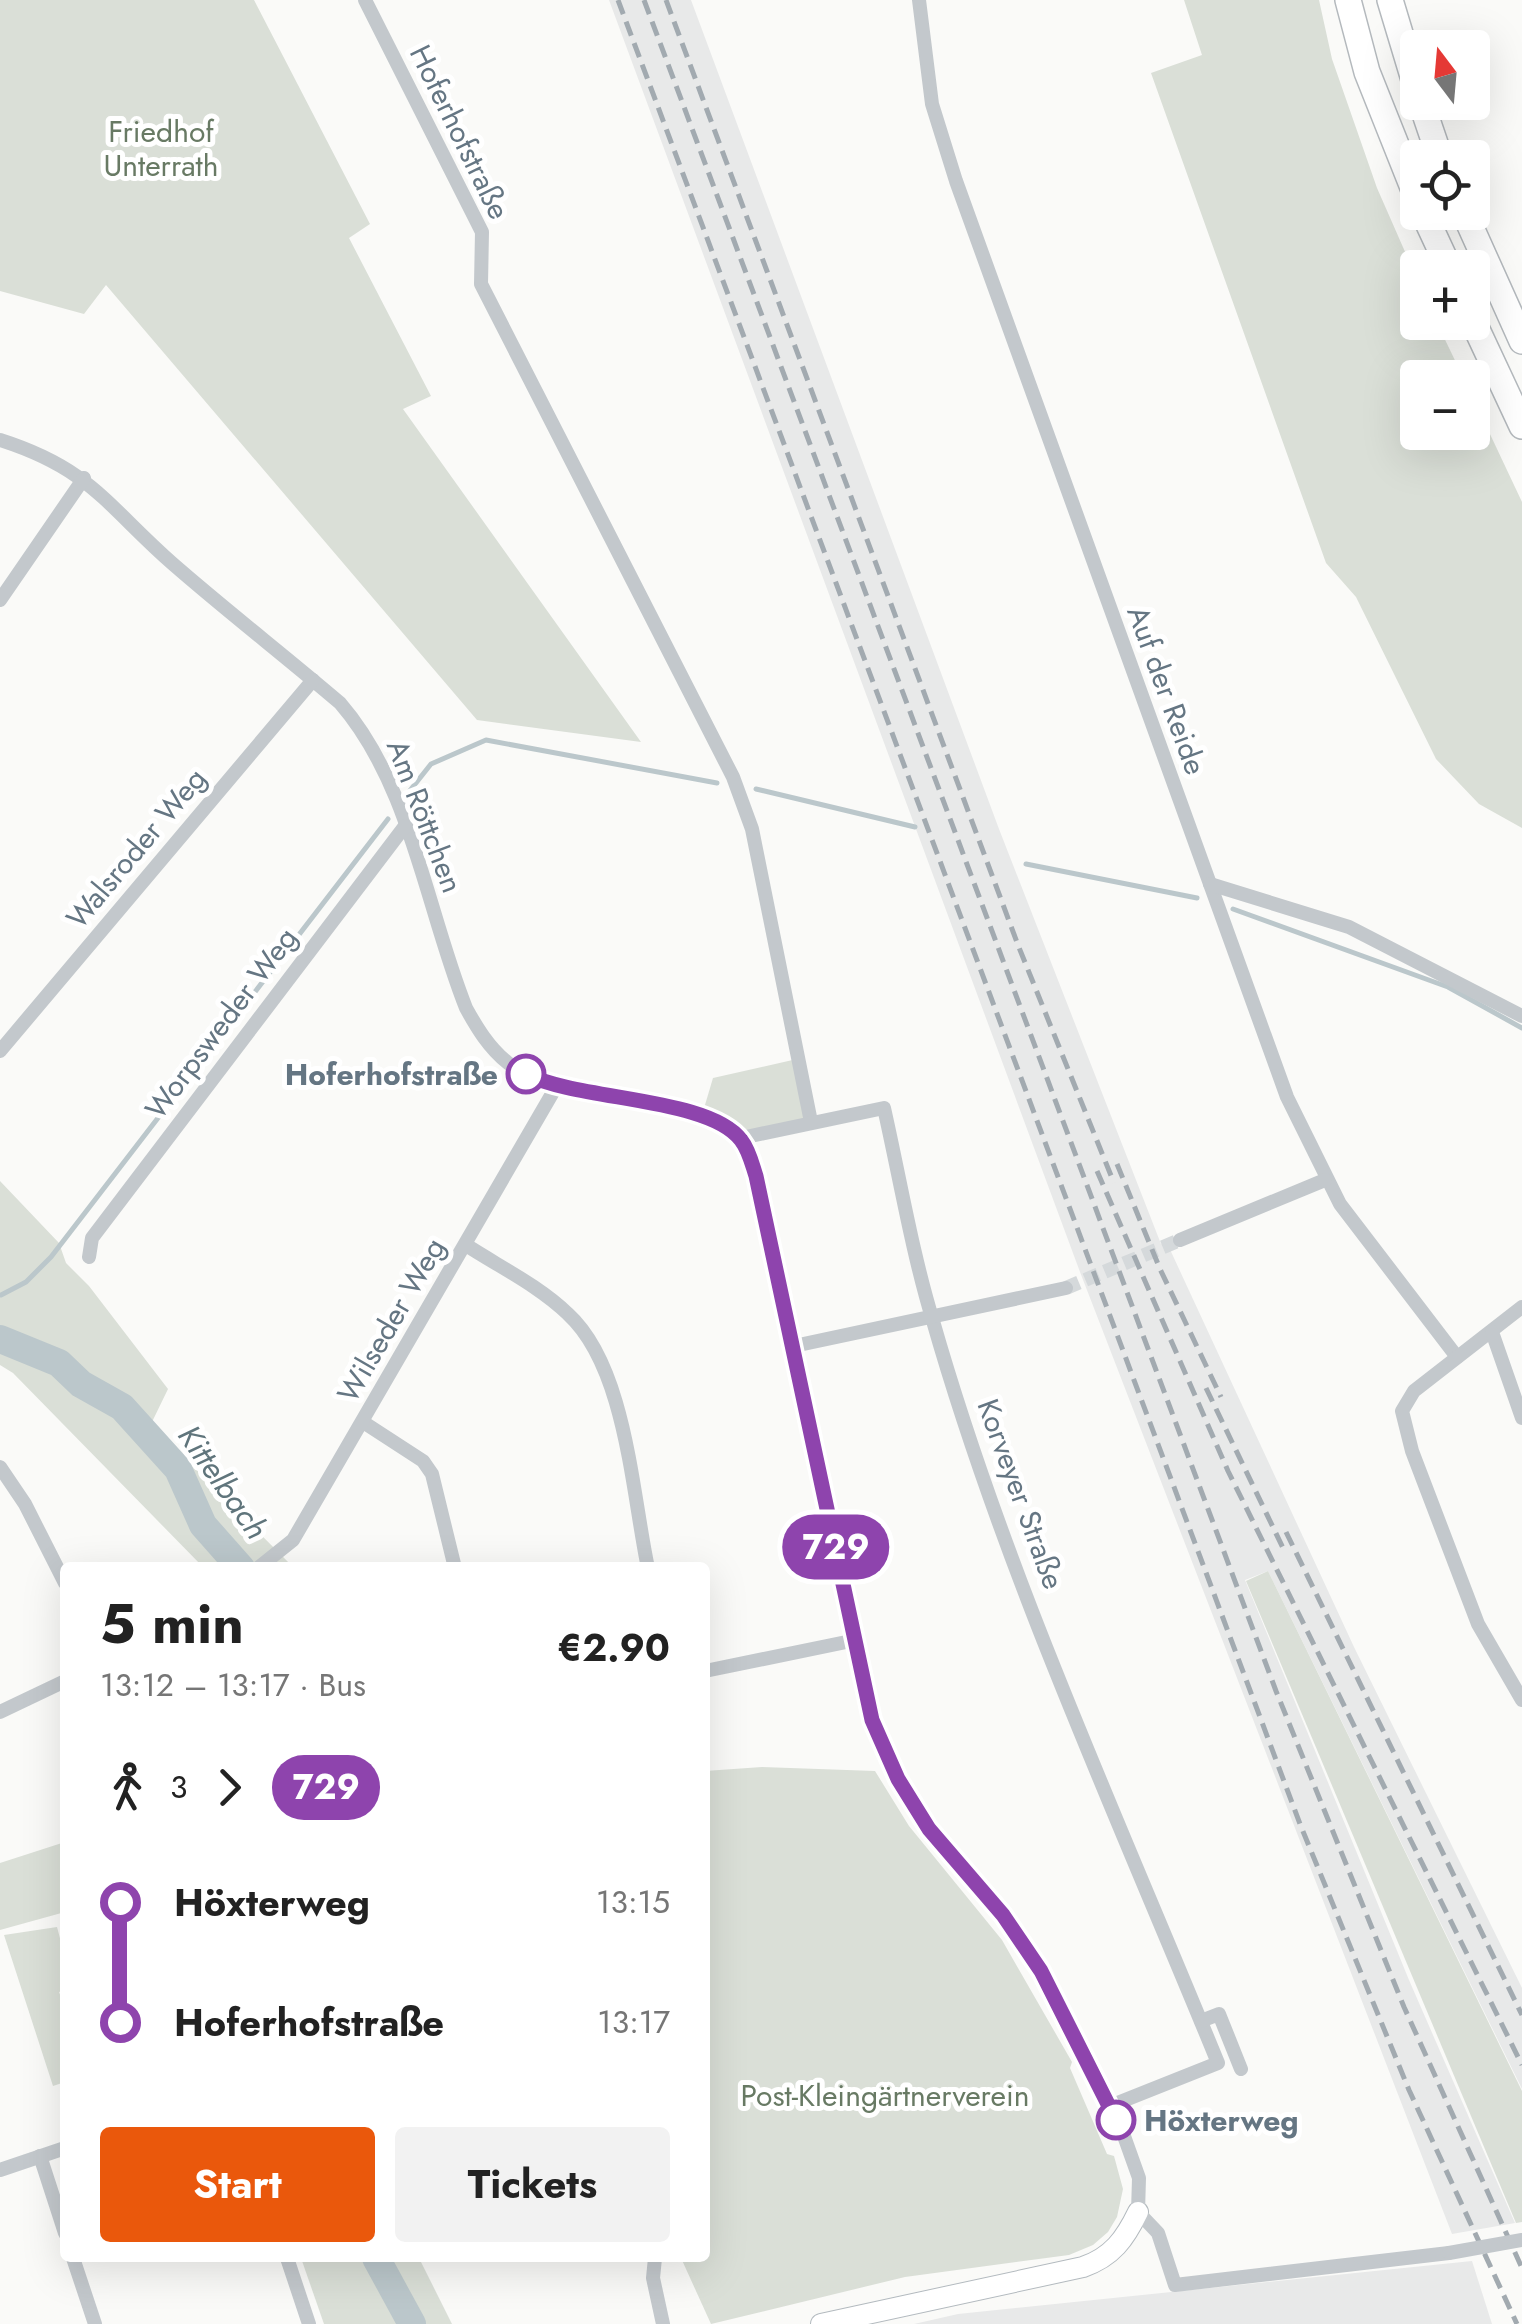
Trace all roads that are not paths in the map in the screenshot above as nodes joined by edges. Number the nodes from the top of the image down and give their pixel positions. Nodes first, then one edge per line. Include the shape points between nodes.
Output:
1 (365, 0) edge
2 (919, 0) edge
3 (1348, 0) edge
4 (1390, 0) edge
5 (1400, 33) edge
6 (1400, 155) edge
7 (1472, 230) edge
8 (1482, 340) edge
9 (1522, 340) edge
10 (1522, 426) edge
11 (0, 440) edge
12 (84, 478) junction
13 (0, 600) edge
14 (314, 680) junction
15 (404, 826) junction
16 (1210, 884) junction
17 (1522, 1016) edge
18 (0, 1051) edge
19 (556, 1087) junction
20 (810, 1122) junction
21 (740, 1138) junction
22 (1325, 1180) junction
23 (1180, 1240) tunnel mouth
24 (466, 1245) junction
25 (90, 1257) dead end
26 (1066, 1288) tunnel mouth
27 (1522, 1307) edge
28 (932, 1320) junction
29 (1492, 1332) junction
30 (794, 1346) junction
31 (1457, 1357) junction
32 (1522, 1418) edge
33 (363, 1422) junction
34 (0, 1466) edge
35 (266, 1562) edge
36 (454, 1562) edge
37 (647, 1562) edge
38 (60, 1573) edge
39 (856, 1640) junction
40 (710, 1670) edge
41 (60, 1683) edge
42 (1522, 1700) edge
43 (0, 1712) edge
44 (1201, 2021) junction
45 (1218, 2063) junction
46 (1110, 2106) junction
47 (60, 2150) edge
48 (40, 2156) junction
49 (0, 2170) edge
50 (1138, 2212) junction
51 (60, 2218) edge
52 (1522, 2240) edge
53 (74, 2262) edge
54 (288, 2262) edge
55 (654, 2262) edge
56 (95, 2324) edge
57 (309, 2324) edge
58 (663, 2324) edge
59 (822, 2324) edge

1 - 20 street, Hoferhofstraße via 482,232 480,284 732,777 752,829
2 - 16 street, Auf der Reide via 932,104 956,180
3 - 6 highway
4 - 5 highway
7 - 9 highway
8 - 10 highway
11 - 12 street, Am Röttchen
12 - 13 street
12 - 14 street, Am Röttchen via 168,560
14 - 15 street, Am Röttchen via 361,727
14 - 18 street, Walsroder Weg
15 - 19 street, Am Röttchen via 478,1031 509,1064
15 - 25 street, Worpsweder Weg via 92,1238
16 - 17 street via 1349,927
16 - 22 street, Auf der Reide via 1287,1097
19 - 21 street, Am Röttchen via 702,1115
19 - 24 street, Wilseder Weg
20 - 21 street, Korveyer Straße
20 - 28 street, Korveyer Straße via 884,1108
21 - 30 street via 756,1176
22 - 23 street
22 - 31 street, Auf der Reide
24 - 33 street, Wilseder Weg
24 - 37 street via 549,1298 591,1340 614,1402
26 - 28 street
27 - 29 street
28 - 30 street
28 - 44 street, Korveyer Straße via 1067,1702
29 - 31 street
29 - 32 street
30 - 39 street
31 - 42 street via 1414,1391 1403,1420 1478,1624
33 - 35 street, Wilseder Weg via 293,1540
33 - 36 street via 432,1474
34 - 38 street
39 - 40 street
39 - 46 street via 872,1720 898,1779 929,1829 1041,1971
41 - 43 street
44 - 45 street, Korveyer Straße
44 - 45 street via 1219,2014 1238,2063
45 - 46 street
46 - 50 street via 1138,2178
47 - 48 street
48 - 49 street
48 - 51 street
50 - 52 street, bridge via 1158,2232 1175,2285
50 - 59 street via 1116,2249 1083,2267
53 - 56 street
54 - 57 street
55 - 58 street

